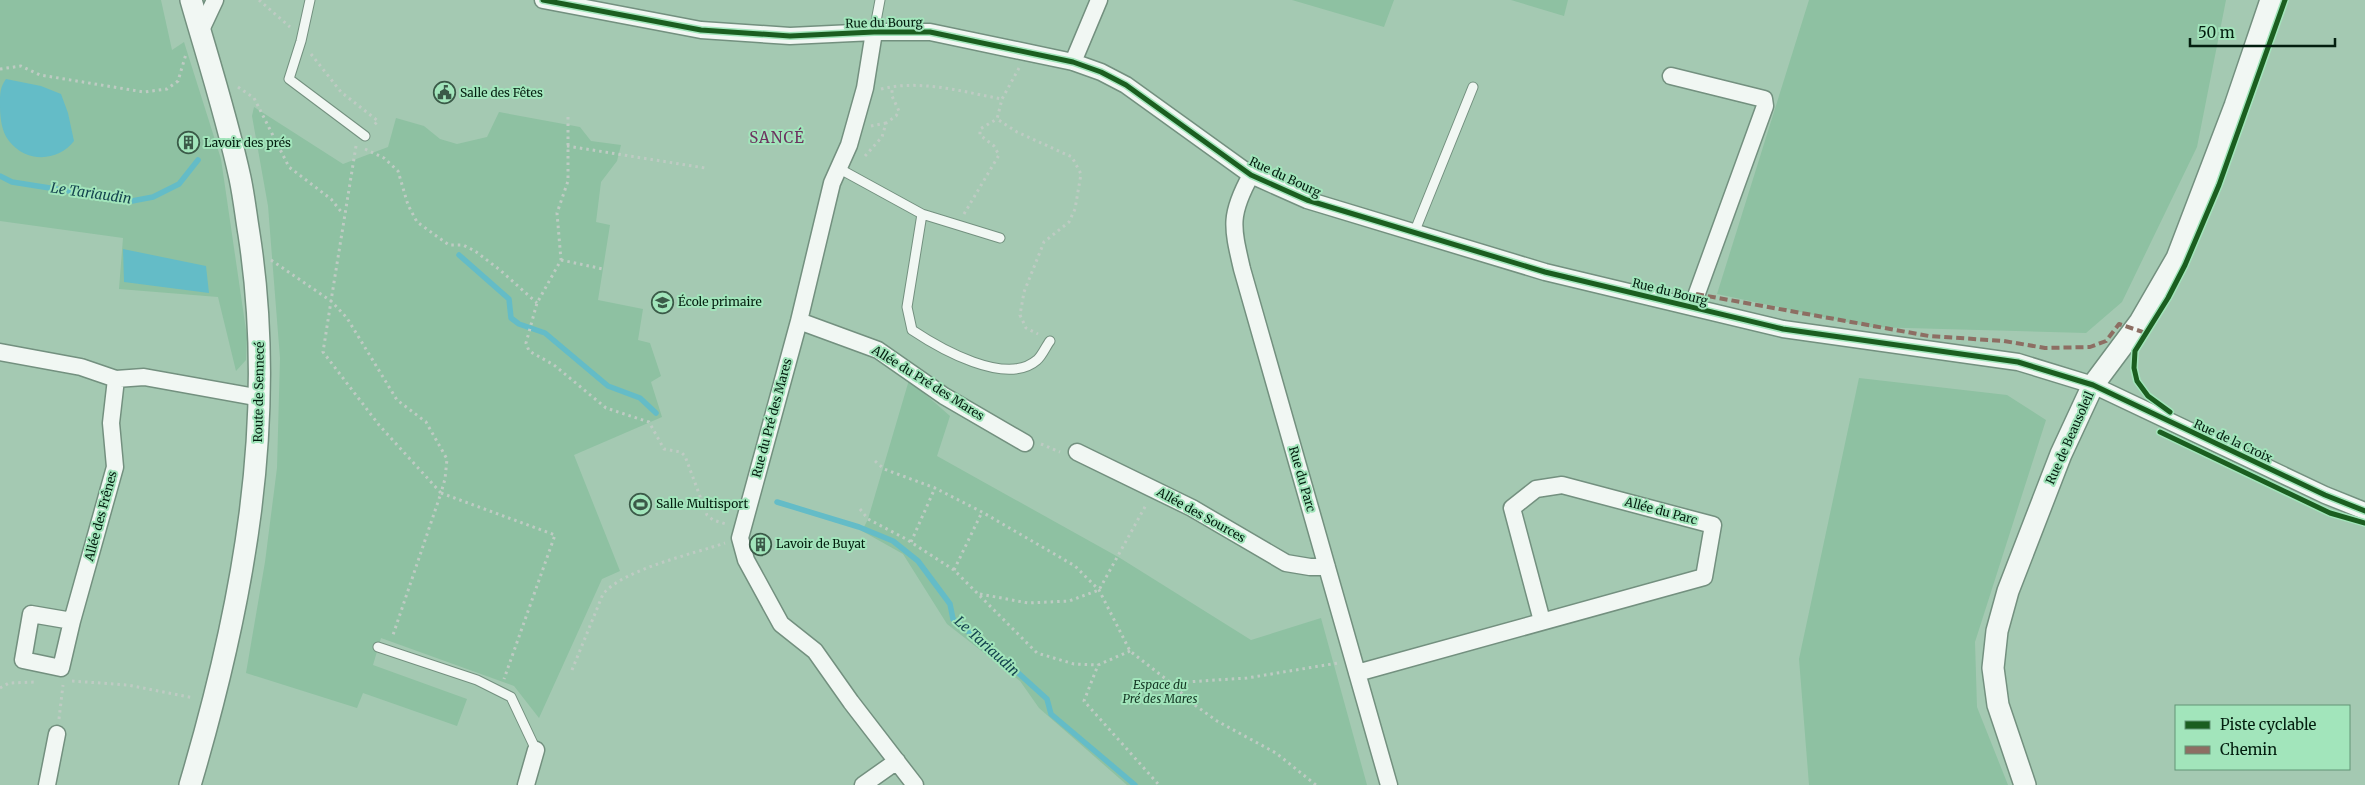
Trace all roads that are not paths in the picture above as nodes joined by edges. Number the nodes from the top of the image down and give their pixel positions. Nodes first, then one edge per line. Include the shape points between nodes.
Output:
1 (192, 0) edge
2 (215, 0) edge
3 (310, 0) edge
4 (543, 0) edge
5 (880, 0) edge
6 (1099, 0) edge
7 (2271, 0) edge
8 (200, 32) junction
9 (874, 32) junction
10 (1073, 62) junction
11 (1671, 76) dead end
12 (1473, 86) dead end
13 (365, 136) road end
14 (846, 172) junction
15 (1251, 175) junction
16 (922, 214) junction
17 (1414, 232) junction
18 (1000, 238) dead end
19 (1692, 307) junction
20 (799, 321) junction
21 (1050, 340) road end
22 (0, 352) edge
23 (116, 379) junction
24 (2093, 385) junction
25 (260, 398) junction
26 (1025, 443) road end
27 (1077, 452) road end
28 (2365, 511) edge
29 (1327, 567) junction
30 (72, 621) dead end
31 (1542, 621) junction
32 (383, 649) road end
33 (1355, 667) junction
34 (57, 734) road end
35 (536, 750) joint
36 (897, 761) junction
37 (47, 785) edge
38 (190, 785) edge
39 (526, 785) edge
40 (863, 785) edge
41 (916, 785) edge
42 (1388, 785) edge
43 (2025, 785) edge

1 - 8 street, Route de Sennecé
2 - 8 street
3 - 13 lane via 289,79
4 - 9 street, Rue du Bourg via 701,30 790,36
5 - 9 lane
6 - 10 street
7 - 24 street, Rue de Beausoleil via 2178,258 2140,322
8 - 25 street, Route de Sennecé via 240,179 256,279
9 - 10 street, Rue du Bourg via 930,32
9 - 14 street, Rue du Pré des Mares via 865,88 849,144
10 - 15 street, Rue du Bourg via 1126,85
11 - 19 street via 1764,99 1765,106
12 - 17 lane
14 - 16 lane
14 - 20 street, Rue du Pré des Mares via 832,183
15 - 17 street, Rue du Bourg via 1307,200
15 - 29 street, Rue du Parc via 1239,197 1233,227 1242,269
16 - 18 lane
16 - 21 lane via 907,307 912,330 931,343 997,370 1022,367 1037,360
17 - 19 street, Rue du Bourg via 1546,272
19 - 24 street, Rue du Bourg via 1783,329 2018,362
20 - 26 street, Allée du Pré des Mares via 878,350 944,396
20 - 36 street, Rue du Pré des Mares via 741,532 746,560 781,624 815,651
22 - 23 street via 81,367
23 - 25 street via 144,377
23 - 30 street, Allée des Frênes via 111,423 115,467
24 - 28 street, Rue de la Croix
24 - 43 street, Rue de Beausoleil via 2061,454 2008,591 1997,631 1993,668 1998,705
25 - 38 street, Route de Sennecé via 254,493 237,606 215,702
27 - 29 street, Allée des Sources via 1192,508 1286,563 1310,568
29 - 33 street, Rue du Parc
31 - 31 street, Allée du Parc via 1704,577 1713,525 1562,485 1536,489 1512,508
31 - 33 street, Allée du Parc
32 - 35 lane via 477,680 512,697
33 - 42 street, Rue du Parc
34 - 37 street
35 - 39 street
36 - 40 street
36 - 41 street

